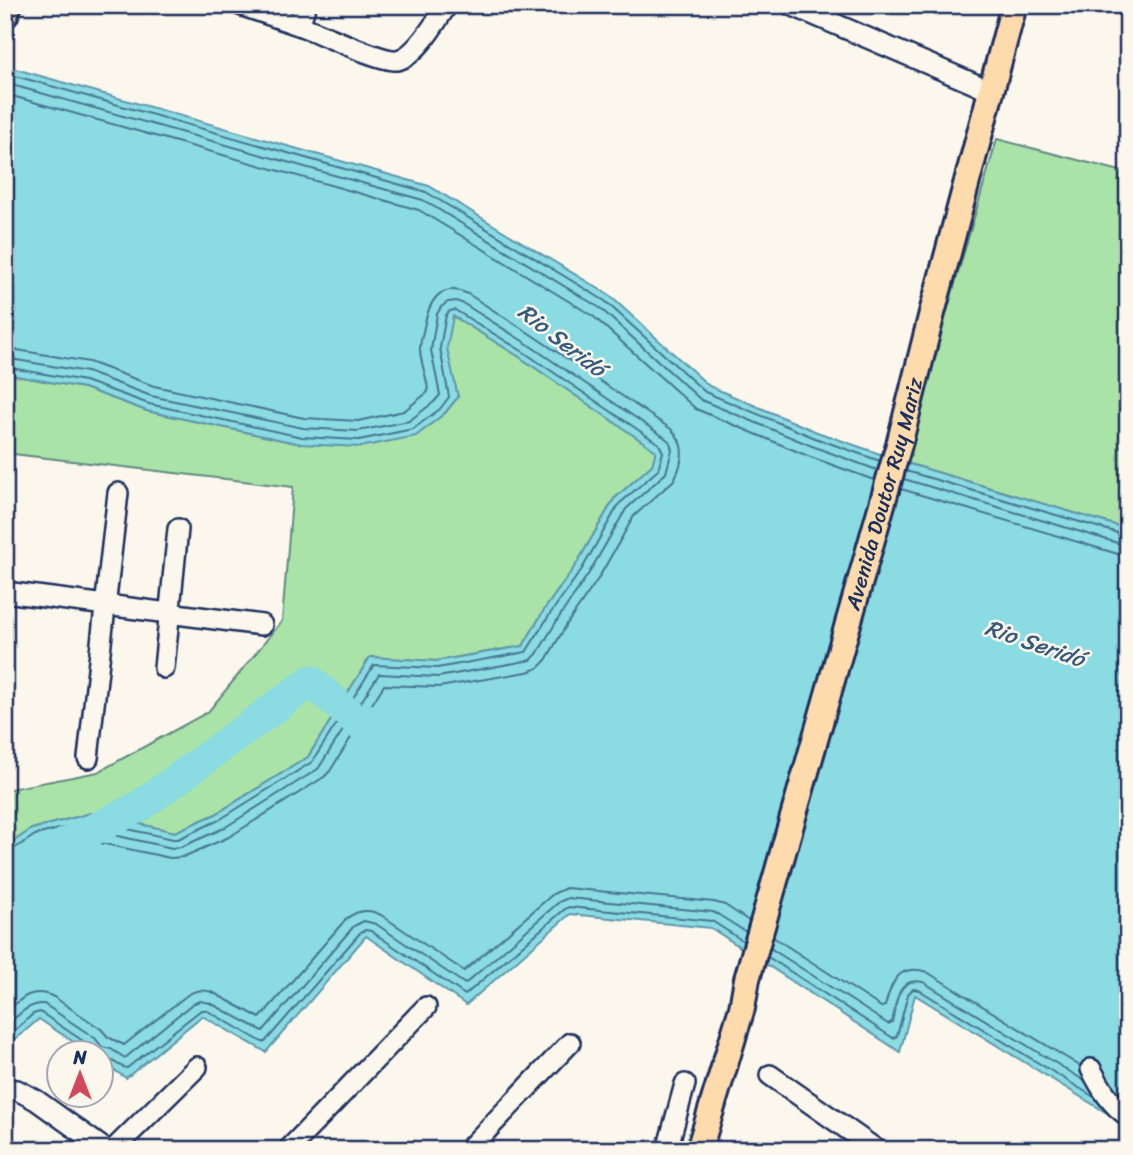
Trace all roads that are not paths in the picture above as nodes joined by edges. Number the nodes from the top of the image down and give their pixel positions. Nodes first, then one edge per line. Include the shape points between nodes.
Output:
1 (9, 5) edge
2 (240, 5) edge
3 (306, 5) edge
4 (447, 5) edge
5 (791, 5) edge
6 (1014, 5) edge
7 (5, 15) edge
8 (299, 25) junction
9 (991, 91) junction
10 (118, 493) dead end
11 (178, 529) dead end
12 (5, 592) edge
13 (105, 605) junction
14 (170, 612) junction
15 (262, 625) dead end
16 (164, 668) dead end
17 (88, 758) dead end
18 (426, 1007) dead end
19 (570, 1044) dead end
20 (197, 1067) dead end
21 (1091, 1069) dead end
22 (770, 1075) dead end
23 (685, 1084) dead end
24 (5, 1089) edge
25 (1128, 1116) edge
26 (472, 1148) edge
27 (106, 1150) edge
28 (113, 1150) edge
29 (288, 1150) edge
30 (667, 1150) edge
31 (699, 1150) edge
32 (877, 1150) edge

1 - 7 main road
2 - 8 street
3 - 8 street
4 - 8 street via 428,34 398,60
5 - 9 street
6 - 9 main road, Avenida Doutor Ruy Mariz
9 - 31 main road, Avenida Doutor Ruy Mariz via 900,440
10 - 13 street
11 - 14 street
12 - 13 street
13 - 14 street
13 - 17 street
14 - 15 street
14 - 16 street
18 - 29 street
19 - 26 street
20 - 28 street
21 - 25 street via 1105,1094
22 - 32 street
23 - 30 street
24 - 27 street via 36,1100

